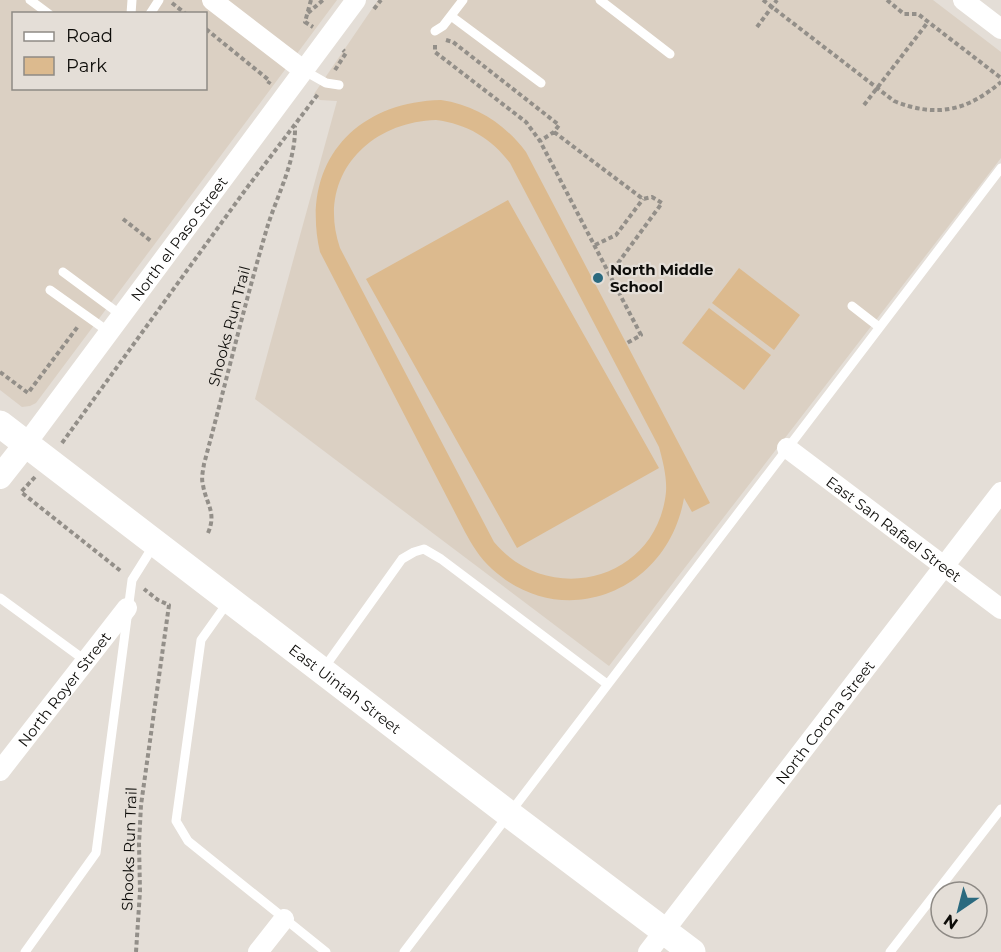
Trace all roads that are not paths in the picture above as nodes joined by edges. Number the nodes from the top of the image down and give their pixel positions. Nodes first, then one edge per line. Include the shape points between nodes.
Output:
1 (30, 0) edge
2 (212, 0) edge
3 (356, 0) edge
4 (463, 0) edge
5 (600, 0) edge
6 (963, 0) edge
7 (45, 11) edge
8 (451, 16) junction
9 (1001, 29) edge
10 (435, 31) road end
11 (670, 54) dead end
12 (303, 70) junction
13 (541, 83) dead end
14 (339, 85) dead end
15 (1001, 168) edge
16 (63, 272) dead end
17 (50, 290) dead end
18 (852, 306) dead end
19 (121, 315) junction
20 (879, 327) junction
21 (109, 332) junction
22 (0, 424) edge
23 (26, 444) junction
24 (787, 448) junction
25 (0, 477) edge
26 (1001, 492) edge
27 (156, 542) junction
28 (945, 567) junction
29 (0, 598) edge
30 (230, 599) junction
31 (127, 608) junction
32 (1001, 609) edge
33 (86, 661) junction
34 (322, 670) junction
35 (607, 684) junction
36 (0, 771) edge
37 (1001, 809) edge
38 (509, 814) junction
39 (284, 919) junction
40 (665, 931) junction
41 (25, 952) edge
42 (258, 952) edge
43 (326, 952) edge
44 (404, 952) edge
45 (648, 952) edge
46 (692, 952) edge
47 (890, 952) edge

1 - 7 lane
2 - 12 street
3 - 12 street, North el Paso Street
4 - 8 lane
5 - 11 lane
6 - 9 street
8 - 10 lane
8 - 13 lane
12 - 14 lane via 326,83
12 - 19 street, North el Paso Street
15 - 20 lane
16 - 19 lane
17 - 21 lane
18 - 20 lane
19 - 21 street, North el Paso Street
20 - 24 lane
21 - 23 street, North el Paso Street
22 - 23 main road, East Uintah Street
23 - 25 street, North el Paso Street
23 - 27 main road, East Uintah Street
24 - 28 street, East San Rafael Street
24 - 35 lane
26 - 28 street, North Corona Street
27 - 30 main road, East Uintah Street
27 - 31 lane via 132,580
28 - 32 street, East San Rafael Street
28 - 40 street, North Corona Street
29 - 33 lane
30 - 34 main road, East Uintah Street
30 - 39 lane via 201,640 176,820 188,841
31 - 33 street, North Royer Street
31 - 41 lane via 96,853
33 - 36 street, North Royer Street
34 - 35 lane via 402,560 424,549
34 - 38 main road, East Uintah Street
35 - 38 lane
37 - 47 lane
38 - 40 main road, East Uintah Street
38 - 44 lane
39 - 42 street
39 - 43 lane
40 - 45 street, North Corona Street
40 - 46 main road, East Uintah Street

